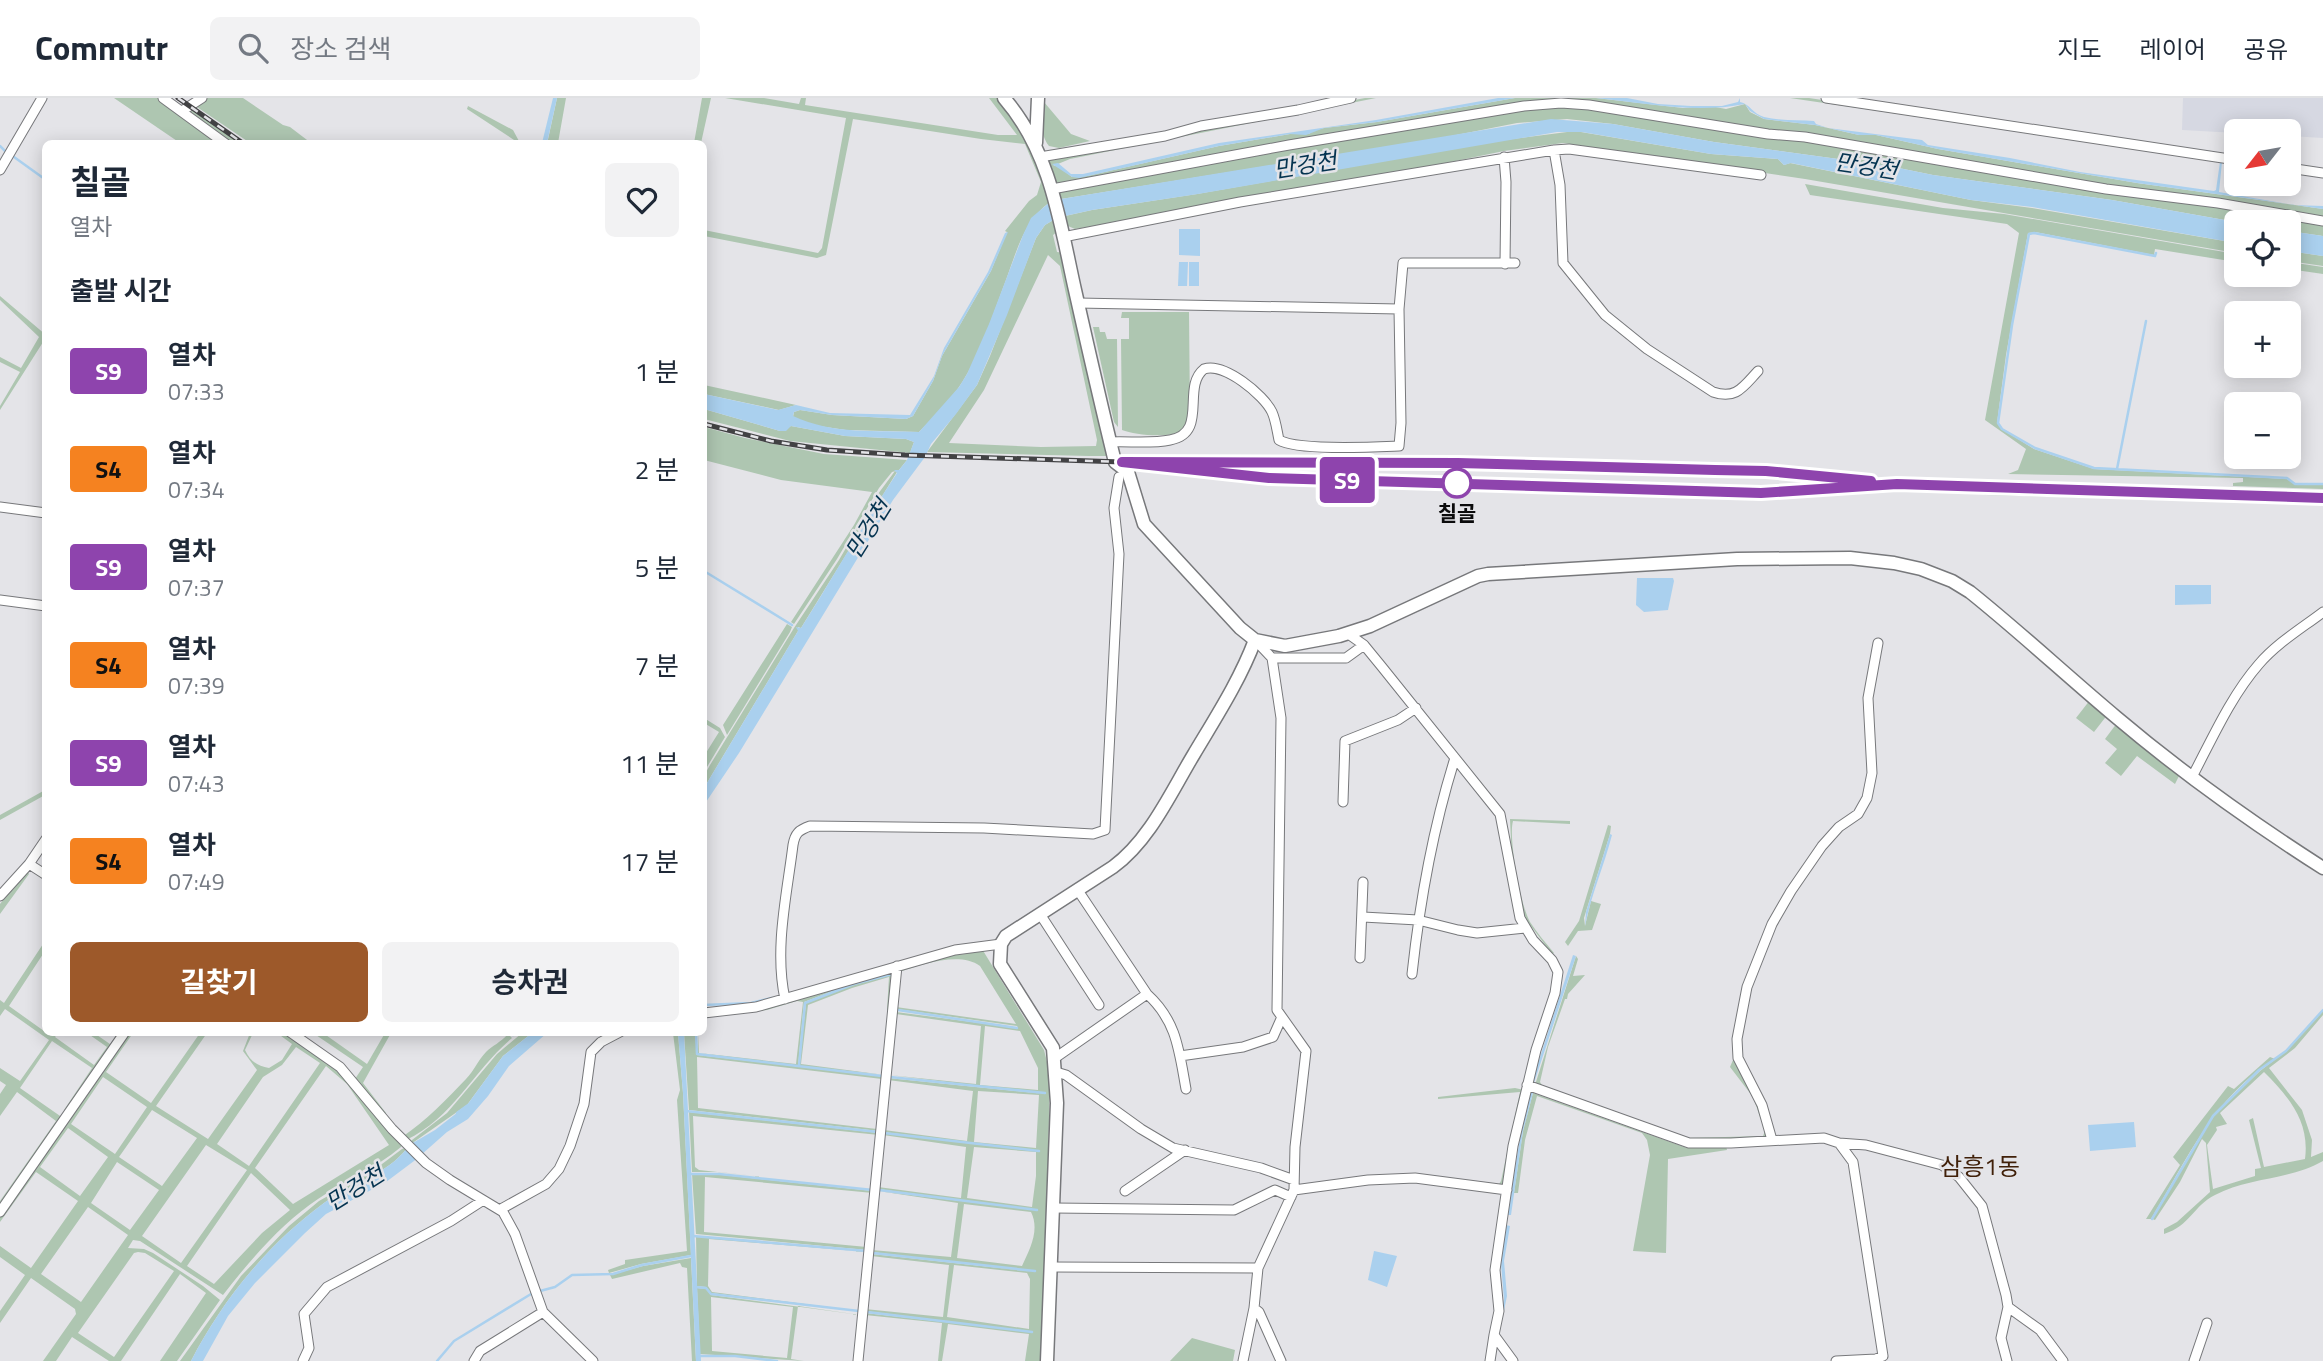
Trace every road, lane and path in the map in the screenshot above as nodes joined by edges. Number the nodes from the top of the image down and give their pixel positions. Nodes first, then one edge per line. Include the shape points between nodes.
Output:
1 (42, 98) edge
2 (163, 98) edge
3 (202, 98) edge
4 (1004, 98) edge
5 (1038, 98) edge
6 (1351, 98) edge
7 (1826, 98) edge
8 (182, 111) junction
9 (221, 140) edge
10 (1554, 150) junction
11 (1038, 151) junction
12 (1504, 157) junction
13 (2224, 158) edge
14 (0, 170) edge
15 (2301, 170) edge
16 (2323, 173) edge
17 (1761, 175) dead end
18 (1053, 191) junction
19 (2323, 221) edge
20 (1062, 233) junction
21 (1078, 303) junction
22 (1399, 309) junction
23 (1758, 371) dead end
24 (1110, 442) junction
25 (1119, 477) dead end
26 (0, 506) edge
27 (42, 512) edge
28 (0, 600) edge
29 (42, 605) edge
30 (2323, 612) edge
31 (1347, 633) junction
32 (1255, 640) junction
33 (1878, 643) dead end
34 (1364, 645) junction
35 (1272, 659) junction
36 (1416, 708) junction
37 (1455, 758) junction
38 (2192, 777) junction
39 (1343, 802) dead end
40 (42, 845) edge
41 (29, 864) junction
42 (2323, 868) edge
43 (42, 872) edge
44 (1363, 882) dead end
45 (1077, 889) junction
46 (0, 896) edge
47 (1040, 914) junction
48 (1363, 917) junction
49 (1418, 920) junction
50 (1525, 928) junction
51 (1001, 944) junction
52 (1360, 958) dead end
53 (897, 966) junction
54 (1412, 974) dead end
55 (1147, 994) junction
56 (785, 999) junction
57 (1099, 1005) dead end
58 (707, 1013) edge
59 (1281, 1019) junction
60 (122, 1036) edge
61 (296, 1036) edge
62 (612, 1036) edge
63 (1180, 1056) junction
64 (1056, 1065) junction
65 (1527, 1085) junction
66 (1186, 1089) dead end
67 (1772, 1140) junction
68 (1839, 1143) junction
69 (1185, 1150) junction
70 (1294, 1180) junction
71 (1507, 1190) junction
72 (1125, 1191) dead end
73 (1292, 1194) junction
74 (482, 1201) junction
75 (1054, 1208) junction
76 (501, 1209) junction
77 (0, 1212) edge
78 (1052, 1267) junction
79 (1258, 1268) junction
80 (2008, 1307) junction
81 (1254, 1308) junction
82 (543, 1312) junction
83 (2207, 1323) dead end
84 (1494, 1335) junction
85 (303, 1361) edge
86 (474, 1361) edge
87 (593, 1361) edge
88 (858, 1361) edge
89 (1047, 1361) edge
90 (1243, 1361) edge
91 (1281, 1361) edge
92 (1490, 1361) edge
93 (1513, 1361) edge
94 (1836, 1361) edge
95 (2007, 1361) edge
96 (2063, 1361) edge
97 (2194, 1361) edge

1 - 14 street
2 - 8 street
3 - 8 street
4 - 11 street
5 - 11 street
6 - 11 street via 1165,136
7 - 13 street
8 - 9 street
10 - 12 street
10 - 17 street
10 - 23 street via 1563,263 1605,315 1713,392 1724,396 1737,393
11 - 18 street
12 - 20 street
12 - 22 street via 1510,263 1403,263
15 - 16 street
18 - 19 street via 1289,145 1561,103
18 - 20 street
20 - 21 street
21 - 22 street
21 - 24 street
22 - 24 street via 1399,446 1285,443 1279,440 1264,399 1223,370 1210,367 1194,381 1194,416 1185,433 1169,441
24 - 32 street via 1115,462 1128,472 1144,524
25 - 56 street via 1114,508 1119,554 1105,830 1093,834 984,828 803,829 794,837 782,934 780,972
26 - 27 street
28 - 29 street
30 - 38 street via 2258,664
31 - 32 street via 1285,646
31 - 34 street
31 - 38 street via 1488,574 1737,559 1850,558 1894,563 1921,569 1970,592
32 - 35 street
32 - 45 street via 1231,691 1156,817 1121,861
33 - 67 street via 1868,698 1872,773 1867,798 1858,814 1822,846 1791,891 1772,924 1747,987 1738,1058 1762,1105
34 - 35 street via 1346,658
34 - 36 street
35 - 59 street via 1281,718 1277,1010
36 - 37 street
36 - 39 street via 1345,741
37 - 49 street
37 - 50 street via 1500,814 1511,882
38 - 42 street
40 - 41 street
41 - 43 street
41 - 46 street
44 - 48 street
45 - 47 street
45 - 55 street
47 - 51 street
47 - 57 street
48 - 49 street
48 - 52 street
49 - 50 street via 1477,933
49 - 54 street
50 - 65 street via 1552,960 1558,979
51 - 53 street via 955,950
51 - 64 street via 1000,964 1053,1048
53 - 56 street
53 - 88 street
55 - 63 street via 1170,1021
55 - 64 street
56 - 58 street
59 - 63 street via 1273,1037
59 - 70 street via 1306,1051
60 - 77 street
61 - 74 street via 340,1067 419,1157
62 - 76 street via 591,1052 584,1104 559,1169 546,1184
63 - 66 street
64 - 69 street via 1141,1129
64 - 75 street
65 - 67 street via 1684,1142
65 - 71 street
67 - 68 street via 1824,1138
68 - 80 street via 1919,1158 1942,1165 1959,1177 1986,1213
68 - 94 street via 1853,1162 1883,1356
69 - 70 street
69 - 72 street
70 - 73 street
71 - 73 street via 1404,1178
71 - 84 street via 1495,1270 1499,1311
73 - 75 street via 1275,1190 1234,1210
73 - 79 street
74 - 76 street
74 - 85 street via 327,1287 304,1314 309,1348
75 - 78 street
76 - 82 street via 515,1234
78 - 79 street
78 - 89 street
79 - 81 street
80 - 95 street via 2001,1338
80 - 96 street via 2040,1330
81 - 90 street
81 - 91 street
82 - 86 street via 480,1351
82 - 87 street
83 - 97 street
84 - 92 street
84 - 93 street

